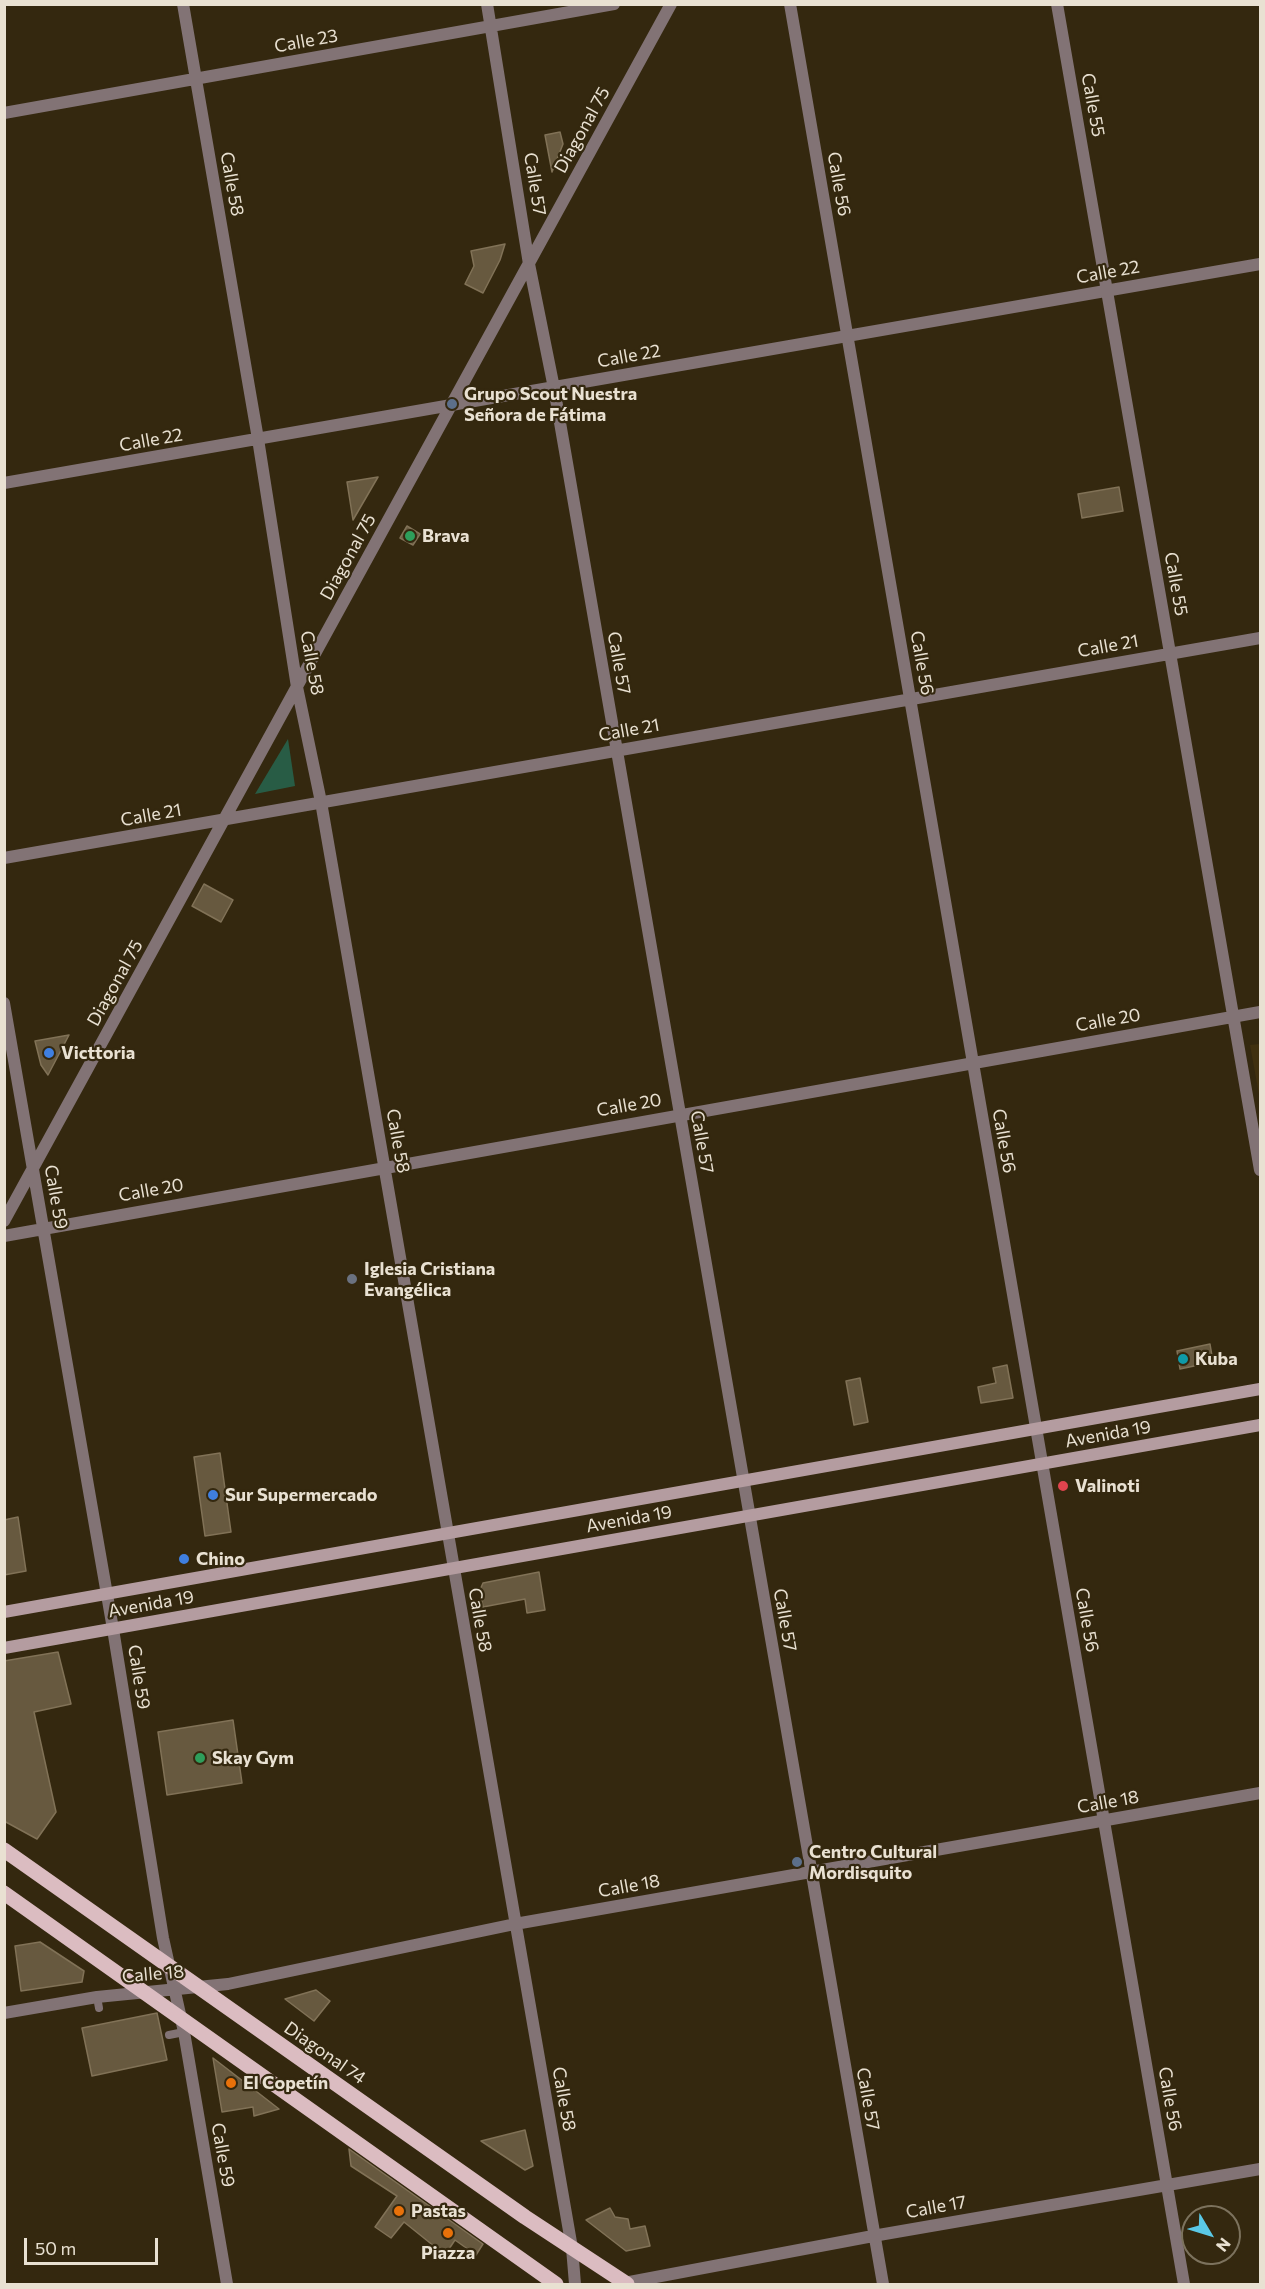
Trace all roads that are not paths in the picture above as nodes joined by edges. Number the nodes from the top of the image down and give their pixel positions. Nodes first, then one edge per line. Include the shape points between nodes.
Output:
1 (183, 4) edge
2 (487, 4) edge
3 (614, 4) edge
4 (671, 4) edge
5 (790, 4) edge
6 (1057, 4) edge
7 (491, 26) junction
8 (196, 79) junction
9 (4, 113) edge
10 (529, 264) junction
11 (1260, 264) edge
12 (1107, 291) junction
13 (847, 336) junction
14 (554, 388) junction
15 (452, 405) junction
16 (258, 439) junction
17 (4, 483) edge
18 (1260, 638) edge
19 (1169, 654) junction
20 (297, 687) junction
21 (910, 699) junction
22 (616, 751) junction
23 (321, 802) junction
24 (224, 821) junction
25 (4, 858) edge
26 (4, 1003) edge
27 (1260, 1012) edge
28 (1232, 1016) junction
29 (972, 1062) junction
30 (679, 1114) junction
31 (384, 1167) junction
32 (33, 1169) junction
33 (1260, 1170) edge
34 (4, 1221) edge
35 (44, 1227) junction
36 (4, 1236) edge
37 (1260, 1389) edge
38 (1260, 1425) edge
39 (1036, 1429) junction
40 (1042, 1464) junction
41 (742, 1481) junction
42 (749, 1516) junction
43 (447, 1533) junction
44 (453, 1569) junction
45 (107, 1594) junction
46 (4, 1612) edge
47 (113, 1629) junction
48 (4, 1648) edge
49 (1260, 1793) edge
50 (1104, 1821) junction
51 (4, 1850) edge
52 (810, 1872) junction
53 (4, 1893) edge
54 (515, 1924) junction
55 (170, 1968) junction
56 (198, 1988) junction
57 (174, 1990) junction
58 (145, 1993) junction
59 (4, 2013) edge
60 (180, 2017) junction
61 (183, 2032) junction
62 (169, 2035) dead end
63 (1260, 2169) edge
64 (1167, 2186) junction
65 (873, 2236) junction
66 (572, 2248) junction
67 (226, 2284) edge
68 (556, 2284) edge
69 (575, 2284) edge
70 (623, 2284) edge
71 (883, 2284) edge
72 (1184, 2284) edge

1 - 8 street, Calle 58
2 - 7 street, Calle 57
3 - 7 street, Calle 23
4 - 10 street, Diagonal 75
5 - 13 street, Calle 56
6 - 12 street, Calle 55
7 - 8 street, Calle 23
7 - 10 street, Calle 57
8 - 9 street, Calle 23
8 - 16 street, Calle 58
10 - 14 street, Calle 57
10 - 15 street, Diagonal 75
11 - 12 street, Calle 22
12 - 13 street, Calle 22
12 - 19 street, Calle 55
13 - 14 street, Calle 22
13 - 21 street, Calle 56
14 - 15 street, Calle 22
14 - 22 street, Calle 57
15 - 16 street, Calle 22
15 - 20 street, Diagonal 75
16 - 17 street, Calle 22
16 - 20 street, Calle 58
18 - 19 street, Calle 21
19 - 21 street, Calle 21
19 - 28 street, Calle 55
20 - 23 street, Calle 58
20 - 24 street, Diagonal 75
21 - 22 street, Calle 21
21 - 29 street, Calle 56
22 - 23 street, Calle 21
22 - 30 street, Calle 57
23 - 24 street, Calle 21
23 - 31 street, Calle 58
24 - 25 street, Calle 21
24 - 32 street, Diagonal 75
26 - 32 street, Calle 59
27 - 28 street, Calle 20
28 - 29 street, Calle 20
28 - 33 street, Calle 55
29 - 30 street, Calle 20
29 - 39 street, Calle 56
30 - 31 street, Calle 20
30 - 41 street, Calle 57
31 - 35 street, Calle 20
31 - 43 street, Calle 58
32 - 34 street, Diagonal 75
32 - 35 street, Calle 59
35 - 36 street, Calle 20
35 - 45 street, Calle 59
37 - 39 main road, Avenida 19
38 - 40 main road, Avenida 19
39 - 40 street, Calle 56
39 - 41 main road, Avenida 19
40 - 42 main road, Avenida 19
40 - 50 street, Calle 56
41 - 42 street, Calle 57
41 - 43 main road, Avenida 19
42 - 44 main road, Avenida 19
42 - 52 street, Calle 57
43 - 44 street, Calle 58
43 - 45 main road, Avenida 19
44 - 47 main road, Avenida 19
44 - 54 street, Calle 58
45 - 46 main road, Avenida 19
45 - 47 street, Calle 59
47 - 48 main road, Avenida 19
47 - 55 street, Calle 59
49 - 50 street, Calle 18
50 - 52 street, Calle 18
50 - 64 street, Calle 56
51 - 55 main road, Diagonal 74
52 - 54 street, Calle 18
52 - 65 street, Calle 57
53 - 58 main road
54 - 56 street, Calle 18
54 - 66 street, Calle 58
55 - 56 main road, Diagonal 74
55 - 57 street, Calle 59
56 - 57 street, Calle 18
56 - 66 main road, Diagonal 74
57 - 58 street, Calle 18
57 - 60 street, Calle 59
58 - 59 street, Calle 18 via 98,2003
58 - 60 main road
60 - 61 street, Calle 59
60 - 68 main road
61 - 62 lane
61 - 67 street, Calle 59
63 - 64 street, Calle 17
64 - 65 street, Calle 17
64 - 72 street, Calle 56
65 - 70 street, Calle 17
65 - 71 street, Calle 57
66 - 69 street, Calle 58
66 - 70 main road, Diagonal 74

